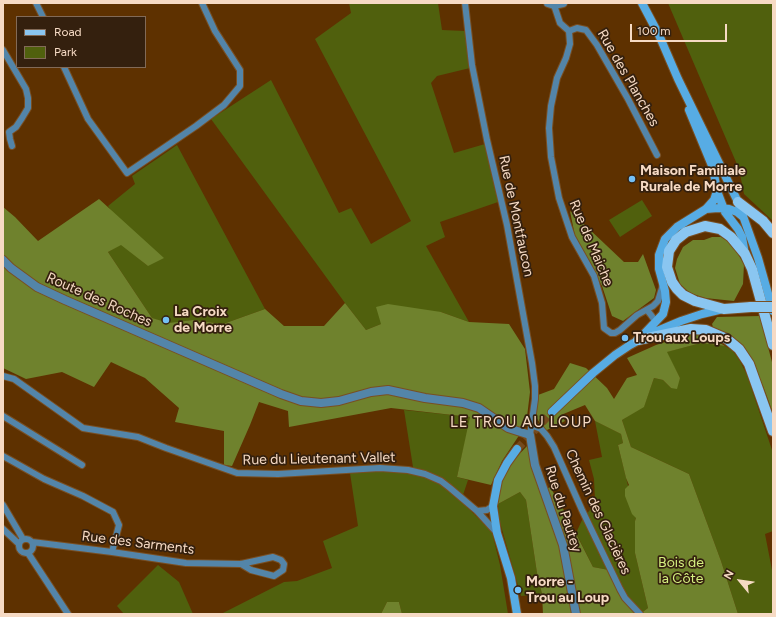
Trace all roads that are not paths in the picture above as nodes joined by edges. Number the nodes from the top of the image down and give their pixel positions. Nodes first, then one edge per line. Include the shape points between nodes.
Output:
1 (36, 3) edge
2 (202, 3) edge
3 (465, 3) edge
4 (563, 3) edge
5 (642, 3) edge
6 (551, 4) edge
7 (42, 16) edge
8 (569, 31) junction
9 (3, 50) edge
10 (64, 68) edge
11 (678, 79) junction
12 (12, 146) dead end
13 (657, 155) dead end
14 (717, 191) junction
15 (738, 202) junction
16 (706, 209) junction
17 (724, 209) junction
18 (743, 218) junction
19 (773, 234) edge
20 (744, 254) junction
21 (3, 260) edge
22 (663, 285) junction
23 (773, 307) edge
24 (724, 309) junction
25 (647, 310) junction
26 (773, 311) edge
27 (656, 322) junction
28 (638, 340) junction
29 (773, 345) edge
30 (3, 376) edge
31 (552, 412) tunnel mouth
32 (3, 416) edge
33 (531, 425) junction
34 (773, 431) edge
35 (530, 435) junction
36 (517, 449) tunnel mouth
37 (3, 456) edge
38 (82, 465) dead end
39 (3, 505) edge
40 (493, 506) junction
41 (477, 510) junction
42 (3, 529) edge
43 (497, 533) junction
44 (21, 542) junction
45 (32, 542) junction
46 (30, 552) junction
47 (112, 552) junction
48 (241, 564) junction
49 (68, 614) edge
50 (517, 614) edge
51 (576, 614) edge
52 (640, 614) edge

1 - 7 street
2 - 10 street via 215,31 240,70 240,86 224,105 127,173 88,119
3 - 33 street, Rue de Montfaucon via 472,65 507,225 532,363 535,393
4 - 6 street
5 - 11 main road
6 - 8 street via 560,23
8 - 13 street, Rue des Planches via 577,28 586,30 597,45
8 - 25 street, Rue de Maiche via 570,44 557,78 549,128 551,157 559,198 572,237 594,276 602,303 604,328 615,333
9 - 12 street via 26,89 28,98 28,108 16,127 9,132
11 - 14 main road via 713,168
11 - 15 main road
14 - 16 main road via 714,200
14 - 17 main road
15 - 18 main road
15 - 19 main road via 763,221
16 - 17 main road
16 - 22 main road via 677,227 665,240 658,262
17 - 18 main road via 737,212
17 - 20 main road via 742,237
18 - 26 main road via 762,270
20 - 24 main road via 731,237 706,226 680,235 669,252 668,275 677,289 695,301
20 - 29 main road via 755,278
21 - 35 street, Route des Roches via 37,287 64,300 301,401 339,401 388,390 479,408 508,428
22 - 25 street, Rue de Maiche via 658,300
22 - 27 main road via 666,302 663,314
23 - 24 main road, bridge
24 - 28 main road via 681,321
25 - 27 street
27 - 28 main road
28 - 31 main road via 604,364
28 - 34 main road via 695,329 713,332 727,339 739,349 749,364
30 - 41 street, Rue du Lieutenant Vallet via 14,379 83,428 138,437 237,473 278,474 380,468 408,470 441,481
32 - 38 street
33 - 35 street, Rue de Montfaucon
33 - 52 street, Chemin des Glacières via 541,429 554,447 620,589
35 - 51 street, Rue du Pautey via 535,465 563,545
36 - 40 main road via 498,480
37 - 47 street via 113,512 119,525
39 - 44 street
40 - 41 street via 487,510
40 - 43 main road
41 - 43 street, Rue du Lieutenant Vallet
42 - 44 street
43 - 50 main road via 511,578
44 - 45 street via 27,539
44 - 46 street via 20,550 24,553
45 - 46 street
45 - 47 street, Rue des Sarments
46 - 49 street
47 - 48 street, Rue des Sarments via 186,563
48 - 48 street, Rue des Sarments via 251,570 274,576 283,570 284,564 273,557

